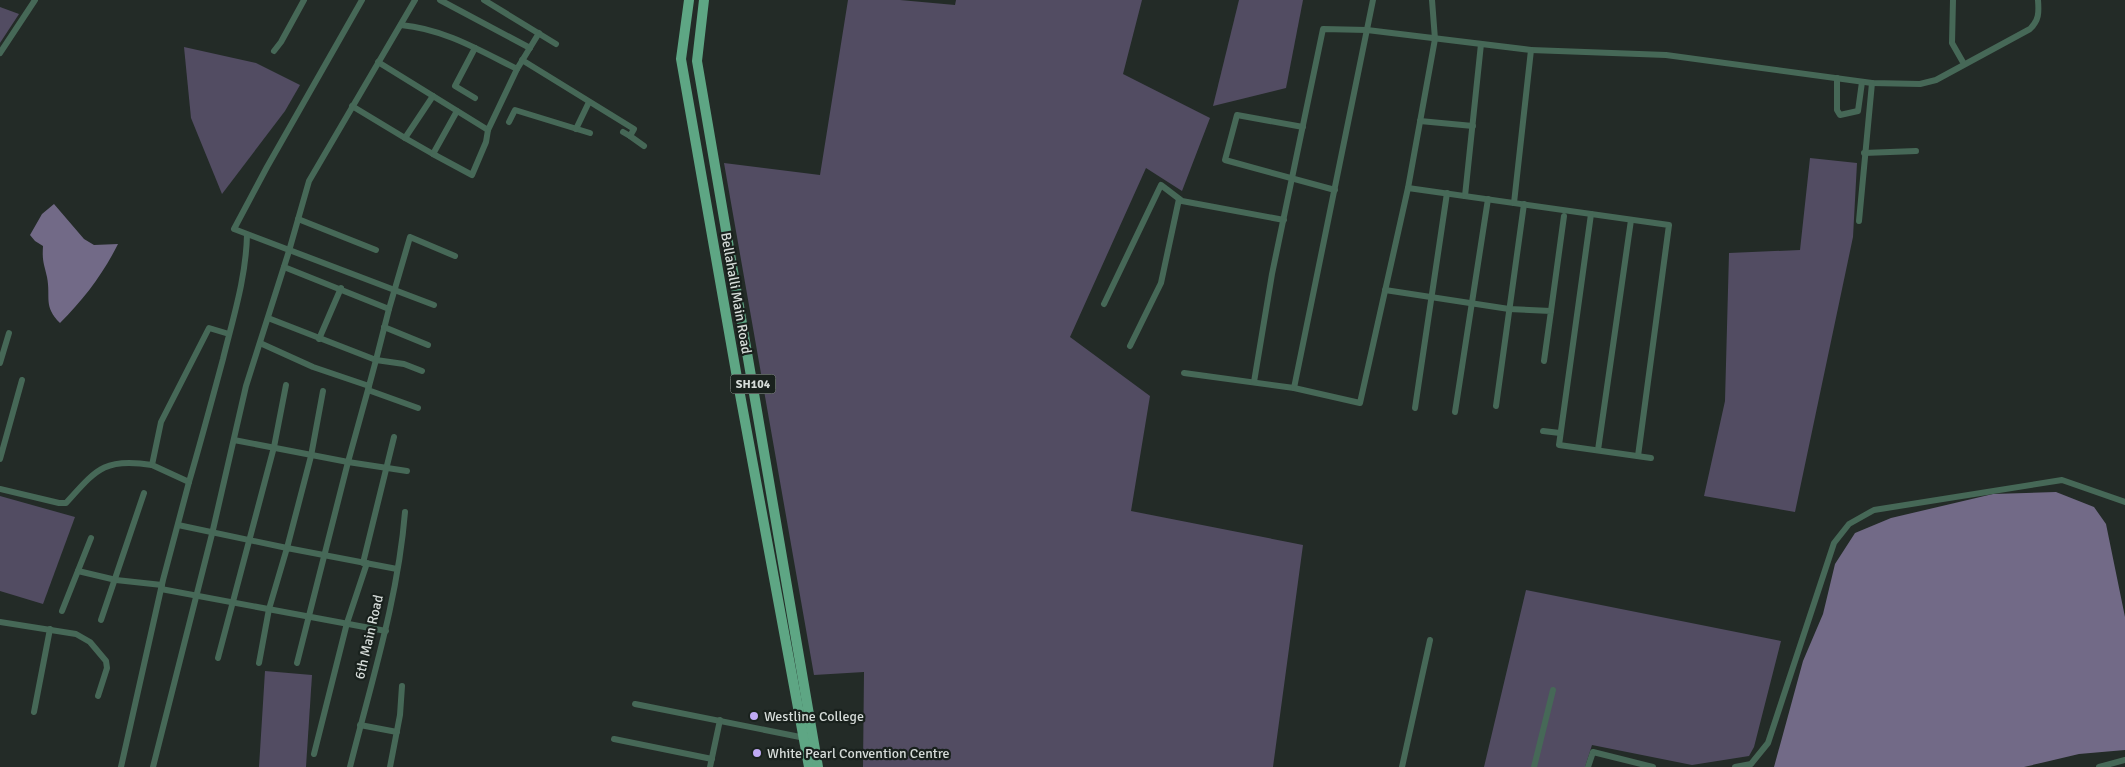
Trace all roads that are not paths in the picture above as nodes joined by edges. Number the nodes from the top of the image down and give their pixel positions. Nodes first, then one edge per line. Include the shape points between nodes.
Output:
1 (304, 0) edge
2 (362, 0) edge
3 (415, 0) edge
4 (440, 0) edge
5 (484, 0) edge
6 (689, 0) edge
7 (704, 0) edge
8 (1373, 0) edge
9 (1432, 0) edge
10 (1952, 0) edge
11 (2038, 0) edge
12 (33, 1) edge
13 (401, 25) junction
14 (1367, 30) junction
15 (539, 33) junction
16 (1435, 39) junction
17 (556, 44) dead end
18 (1482, 44) junction
19 (475, 48) junction
20 (530, 48) junction
21 (1531, 50) junction
22 (274, 51) dead end
23 (0, 53) edge
24 (522, 60) junction
25 (378, 62) junction
26 (1964, 64) junction
27 (517, 69) junction
28 (1837, 78) junction
29 (1862, 82) junction
30 (1872, 83) junction
31 (434, 96) junction
32 (475, 98) dead end
33 (589, 102) junction
34 (352, 106) junction
35 (457, 111) junction
36 (1420, 121) junction
37 (509, 122) dead end
38 (1473, 126) junction
39 (1303, 127) junction
40 (576, 129) junction
41 (488, 130) junction
42 (623, 132) dead end
43 (590, 133) dead end
44 (630, 136) junction
45 (405, 138) junction
46 (644, 146) dead end
47 (1916, 151) dead end
48 (1864, 153) junction
49 (433, 154) junction
50 (1292, 177) junction
51 (1408, 188) junction
52 (1335, 190) junction
53 (1447, 193) junction
54 (1465, 196) junction
55 (1179, 199) junction
56 (1488, 199) junction
57 (1514, 203) junction
58 (1524, 204) junction
59 (1591, 214) junction
60 (1564, 216) dead end
61 (298, 219) junction
62 (1284, 220) junction
63 (1631, 220) junction
64 (1859, 221) dead end
65 (248, 235) junction
66 (376, 250) dead end
67 (289, 251) junction
68 (455, 256) dead end
69 (284, 266) junction
70 (340, 288) junction
71 (394, 289) junction
72 (1385, 290) junction
73 (1432, 297) junction
74 (1472, 303) junction
75 (1104, 304) dead end
76 (434, 305) dead end
77 (388, 309) junction
78 (1509, 309) junction
79 (1551, 311) junction
80 (268, 318) junction
81 (384, 327) junction
82 (9, 333) dead end
83 (229, 334) junction
84 (320, 339) junction
85 (260, 343) junction
86 (428, 345) dead end
87 (1130, 346) dead end
88 (376, 360) junction
89 (1544, 361) dead end
90 (0, 363) edge
91 (422, 371) dead end
92 (1184, 373) dead end
93 (22, 380) dead end
94 (1254, 382) junction
95 (286, 385) dead end
96 (369, 388) junction
97 (1294, 388) junction
98 (322, 391) dead end
99 (1496, 406) dead end
100 (418, 408) dead end
101 (1414, 408) dead end
102 (1455, 412) dead end
103 (1543, 430) dead end
104 (1560, 432) junction
105 (394, 437) dead end
106 (234, 440) junction
107 (274, 447) junction
108 (1598, 450) junction
109 (311, 456) junction
110 (1638, 456) junction
111 (1651, 458) dead end
112 (0, 459) edge
113 (348, 462) junction
114 (152, 465) junction
115 (388, 469) junction
116 (407, 470) dead end
117 (189, 482) junction
118 (0, 490) edge
119 (144, 493) dead end
120 (2125, 502) edge
121 (405, 512) dead end
122 (178, 525) junction
123 (212, 534) junction
124 (91, 538) dead end
125 (249, 540) junction
126 (287, 548) junction
127 (326, 556) junction
128 (365, 563) junction
129 (396, 569) junction
130 (78, 572) junction
131 (116, 580) junction
132 (161, 587) junction
133 (195, 595) junction
134 (233, 602) junction
135 (269, 609) junction
136 (62, 611) dead end
137 (307, 616) junction
138 (101, 620) dead end
139 (0, 622) edge
140 (347, 623) junction
141 (0, 626) edge
142 (50, 629) junction
143 (386, 631) junction
144 (1430, 640) dead end
145 (218, 658) dead end
146 (259, 663) dead end
147 (297, 663) dead end
148 (402, 686) dead end
149 (1553, 690) dead end
150 (98, 696) dead end
151 (635, 704) dead end
152 (34, 712) dead end
153 (720, 720) junction
154 (360, 725) junction
155 (397, 732) junction
156 (809, 738) junction
157 (614, 739) dead end
158 (314, 754) dead end
159 (712, 759) junction
160 (2125, 760) edge
161 (121, 767) edge
162 (153, 767) edge
163 (350, 767) edge
164 (390, 767) edge
165 (710, 767) edge
166 (810, 767) edge
167 (818, 767) edge
168 (1402, 767) edge
169 (1534, 767) edge
170 (1588, 767) edge
171 (1653, 767) edge
172 (1735, 767) edge
173 (2099, 767) edge

1 - 22 street
2 - 65 street via 266,166 234,229
3 - 13 street
4 - 20 street
5 - 15 street
6 - 156 main road, Bellahalli Main Road / SH104 via 681,59 739,389
7 - 156 main road, Bellahalli Main Road / SH104 via 697,61
8 - 14 street
9 - 16 street
10 - 26 street via 1952,44
11 - 26 street via 2039,15 2030,29
12 - 23 street
13 - 19 street via 422,27
13 - 25 street
14 - 16 street
14 - 39 street via 1323,29
14 - 52 street
15 - 17 street
15 - 20 street
16 - 18 street
16 - 36 street
18 - 21 street
18 - 38 street
19 - 27 street
19 - 32 street via 455,86
20 - 24 street
21 - 28 street via 1666,56
21 - 57 street
24 - 27 street
24 - 33 street
25 - 31 street
25 - 34 street
26 - 30 street via 1927,83
27 - 41 street
28 - 29 street
28 - 29 street via 1837,110 1840,115 1858,111
29 - 30 street
30 - 48 street
31 - 35 street
31 - 45 street
33 - 40 street
33 - 44 street via 634,129
34 - 45 street
34 - 61 street via 309,181
35 - 41 street
35 - 49 street
36 - 38 street
36 - 51 street
37 - 40 street via 514,110
38 - 54 street
39 - 50 street
39 - 50 street via 1237,115 1225,160
40 - 43 street
41 - 49 street via 472,175
42 - 44 street
44 - 46 street
45 - 49 street
47 - 48 street
48 - 64 street
50 - 52 street
50 - 62 street
51 - 53 street
51 - 72 street
52 - 97 street
53 - 54 street
53 - 73 street
54 - 56 street
55 - 62 street
55 - 75 street via 1161,184
55 - 87 street via 1161,283
56 - 57 street
56 - 74 street
57 - 58 street
58 - 59 street
58 - 78 street
59 - 63 street
59 - 104 street
60 - 79 street
61 - 66 street
61 - 67 street
62 - 94 street
63 - 108 street
63 - 110 street via 1669,225
65 - 67 street
65 - 83 street via 246,266
67 - 69 street
67 - 71 street
68 - 71 street via 410,237
69 - 70 street
69 - 80 street
70 - 77 street
70 - 84 street
71 - 76 street
71 - 77 street
72 - 73 street
72 - 97 street via 1360,403
73 - 74 street
73 - 101 street
74 - 78 street
74 - 102 street
77 - 81 street
78 - 79 street
78 - 99 street
79 - 89 street
80 - 84 street
80 - 85 street
81 - 86 street
81 - 88 street
82 - 90 street
83 - 114 street via 209,328 161,422
83 - 117 street
84 - 88 street
85 - 96 street
85 - 106 street
88 - 91 street via 404,364
88 - 96 street
92 - 94 street
93 - 112 street
94 - 97 street
95 - 107 street
96 - 100 street
96 - 113 street
98 - 109 street
103 - 104 street
104 - 108 street via 1559,445
105 - 115 street
106 - 107 street
106 - 123 street
107 - 109 street
107 - 125 street
108 - 110 street
109 - 113 street
109 - 126 street
110 - 111 street
113 - 115 street
113 - 127 street
114 - 117 street
114 - 118 street via 113,463 93,473 66,503
115 - 116 street
115 - 128 street
117 - 122 street
119 - 131 street
120 - 172 street via 2062,480 1874,510 1849,524 1834,543 1768,743 1750,764
121 - 129 street, 6th Main Road via 402,552
122 - 123 street
122 - 132 street
123 - 125 street
123 - 133 street
124 - 130 street
125 - 126 street
125 - 134 street
126 - 127 street
126 - 135 street
127 - 128 street
127 - 137 street
128 - 129 street
128 - 140 street
129 - 143 street, 6th Main Road
130 - 131 street
130 - 136 street
131 - 132 street
131 - 138 street
132 - 133 street
132 - 161 street
133 - 134 street
133 - 162 street
134 - 135 street
134 - 145 street
135 - 137 street
135 - 146 street
137 - 140 street
137 - 147 street
139 - 141 street
139 - 142 street
140 - 143 street
140 - 158 street
142 - 150 street via 76,634 90,642 106,662
142 - 152 street
143 - 154 street, 6th Main Road
144 - 168 street
148 - 155 street
149 - 169 street
151 - 153 street
153 - 156 street
153 - 159 street
154 - 155 street
154 - 163 street, 6th Main Road
155 - 164 street
156 - 166 main road, Bellahalli Main Road / SH104
156 - 167 main road, Bellahalli Main Road / SH104
157 - 159 street
159 - 165 street
160 - 173 street
170 - 171 street via 1593,752

